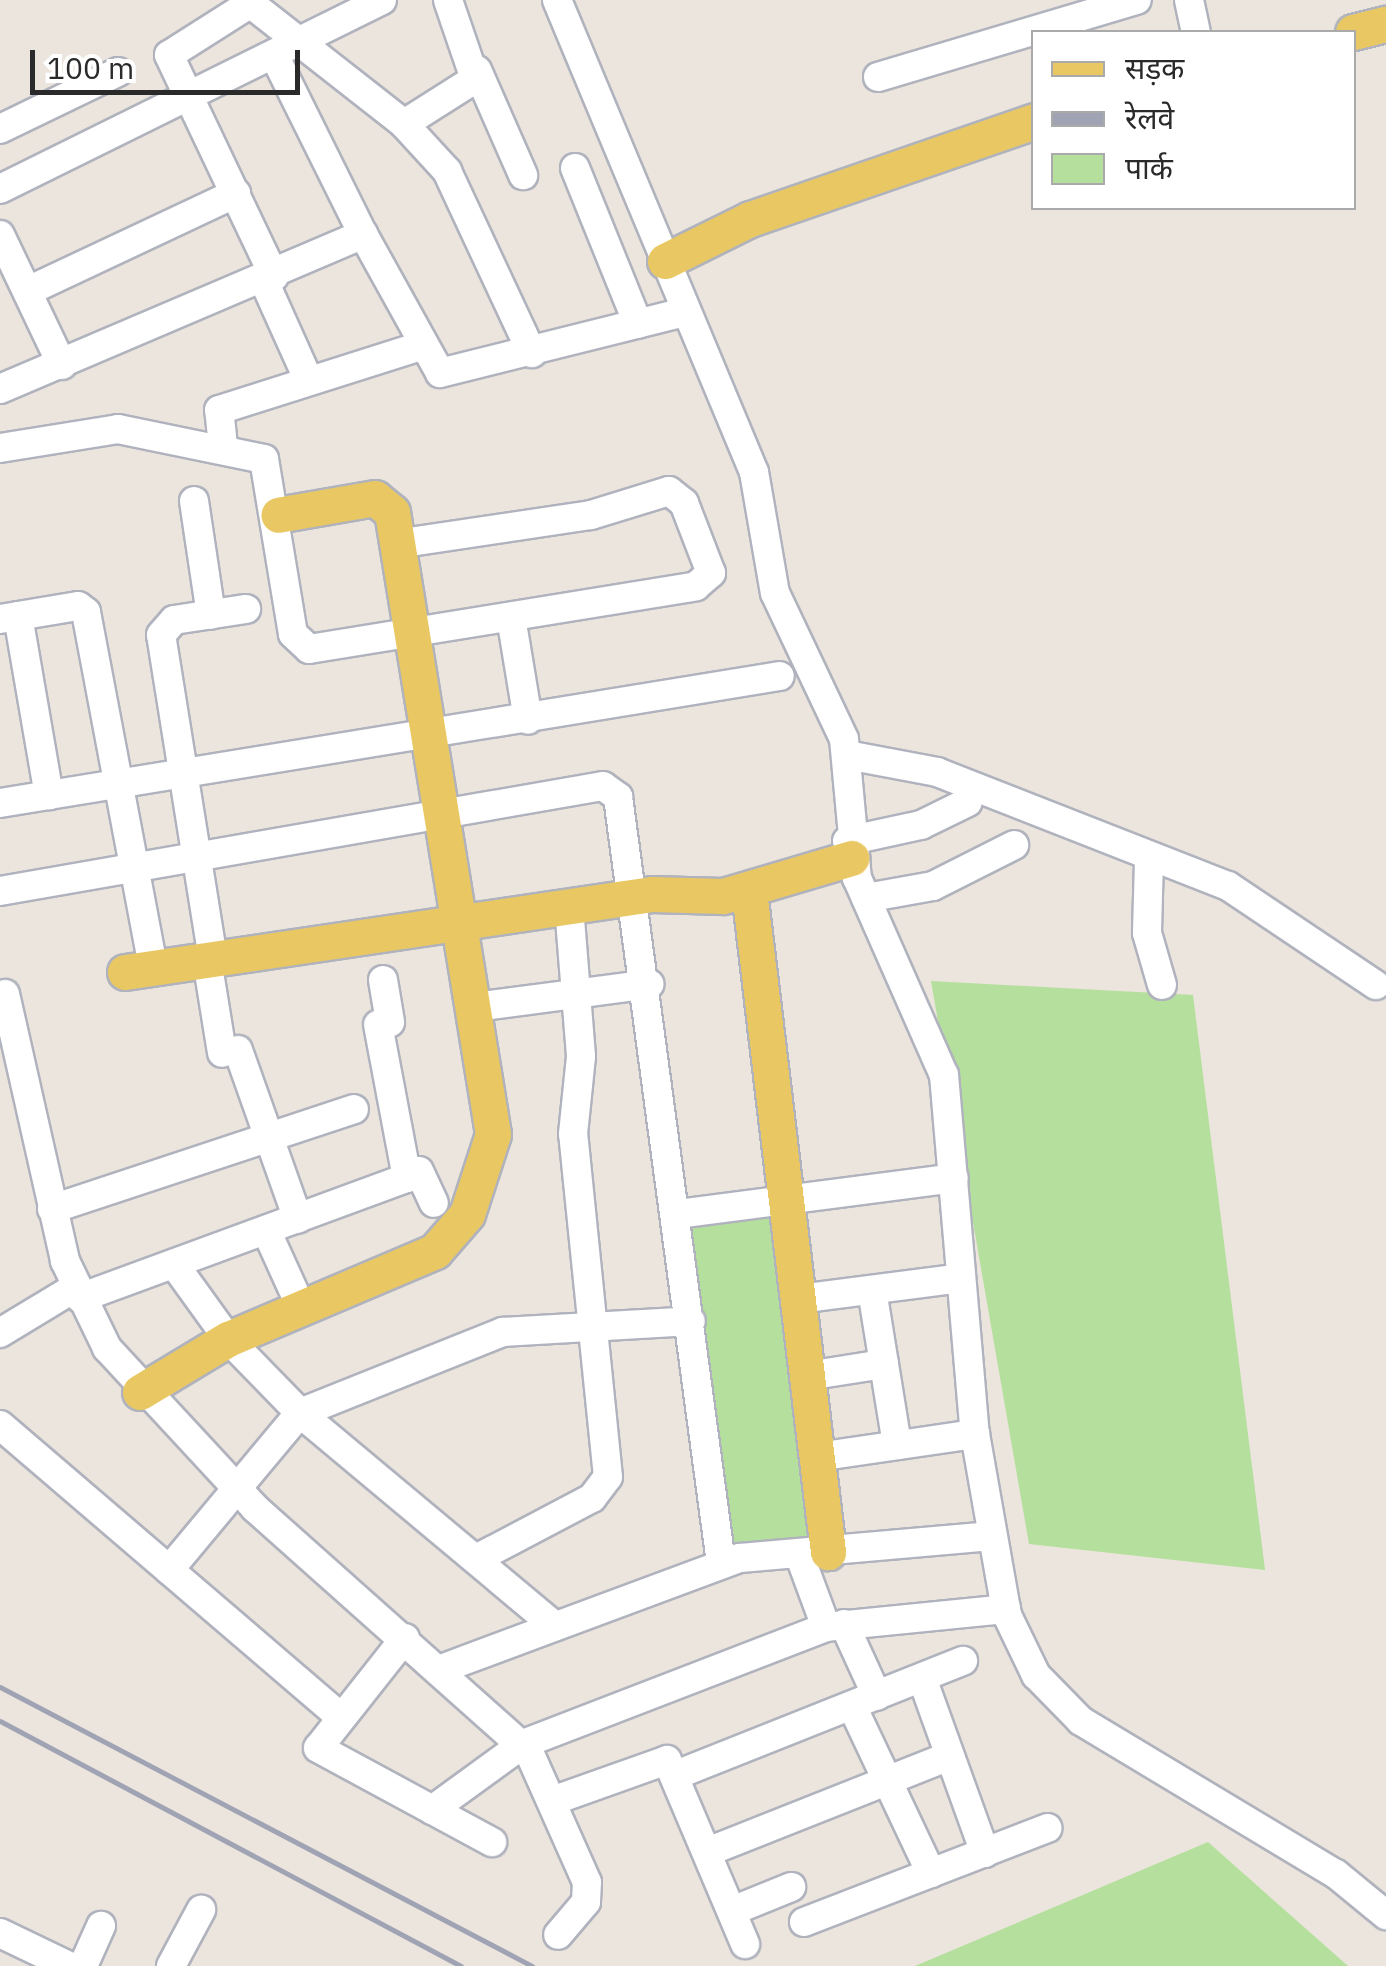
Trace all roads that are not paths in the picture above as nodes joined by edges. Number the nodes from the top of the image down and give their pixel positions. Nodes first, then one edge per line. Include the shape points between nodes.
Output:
1 (282, 0) edge
2 (448, 0) edge
3 (557, 0) edge
4 (1137, 0) edge
5 (1189, 0) edge
6 (249, 1) edge
7 (373, 3) edge
8 (332, 12) edge
9 (1386, 24) edge
10 (1036, 30) edge
11 (1196, 30) edge
12 (1356, 31) edge
13 (1031, 32) edge
14 (308, 40) junction
15 (274, 57) junction
16 (477, 70) junction
17 (118, 72) dead end
18 (878, 77) dead end
19 (192, 96) junction
20 (1031, 121) edge
21 (404, 124) junction
22 (0, 129) edge
23 (575, 168) dead end
24 (523, 175) dead end
25 (3, 181) edge
26 (236, 193) junction
27 (363, 234) junction
28 (0, 235) edge
29 (665, 261) junction
30 (269, 278) junction
31 (28, 291) junction
32 (685, 312) junction
33 (638, 324) junction
34 (420, 346) junction
35 (532, 353) junction
36 (62, 365) junction
37 (308, 379) junction
38 (0, 389) edge
39 (222, 446) junction
40 (0, 448) edge
41 (194, 501) dead end
42 (278, 516) junction
43 (397, 544) junction
44 (246, 609) dead end
45 (211, 615) junction
46 (9, 617) edge
47 (511, 617) junction
48 (412, 634) junction
49 (780, 676) dead end
50 (528, 720) junction
51 (429, 737) junction
52 (848, 755) junction
53 (182, 773) junction
54 (118, 784) junction
55 (49, 795) junction
56 (968, 802) dead end
57 (0, 803) edge
58 (441, 814) junction
59 (1014, 845) dead end
60 (849, 850) junction
61 (196, 856) junction
62 (1148, 860) junction
63 (134, 868) junction
64 (0, 891) edge
65 (750, 891) junction
66 (638, 896) junction
67 (866, 898) junction
68 (569, 906) junction
69 (459, 923) junction
70 (210, 960) junction
71 (139, 970) joint
72 (383, 980) dead end
73 (649, 984) junction
74 (1162, 985) dead end
75 (1376, 985) dead end
76 (6, 994) dead end
77 (578, 994) junction
78 (475, 1007) junction
79 (12, 1091) edge
80 (354, 1109) dead end
81 (267, 1137) junction
82 (410, 1174) junction
83 (954, 1178) junction
84 (786, 1200) junction
85 (434, 1204) dead end
86 (52, 1209) junction
87 (678, 1214) junction
88 (298, 1219) junction
89 (266, 1230) junction
90 (174, 1264) junction
91 (961, 1278) junction
92 (872, 1290) junction
93 (78, 1293) junction
94 (798, 1299) junction
95 (301, 1307) junction
96 (594, 1320) junction
97 (691, 1321) junction
98 (0, 1333) edge
99 (228, 1339) junction
100 (884, 1364) junction
101 (807, 1376) junction
102 (140, 1392) junction
103 (300, 1413) junction
104 (0, 1425) edge
105 (975, 1434) junction
106 (897, 1445) junction
107 (817, 1457) junction
108 (233, 1487) junction
109 (992, 1536) junction
110 (814, 1553) junction
111 (478, 1558) junction
112 (721, 1563) junction
113 (169, 1570) junction
114 (1006, 1609) junction
115 (555, 1626) junction
116 (835, 1626) junction
117 (405, 1638) junction
118 (963, 1662) dead end
119 (441, 1669) junction
120 (922, 1678) junction
121 (864, 1701) junction
122 (338, 1714) junction
123 (524, 1744) junction
124 (950, 1756) junction
125 (676, 1775) junction
126 (888, 1781) junction
127 (552, 1801) junction
128 (432, 1810) junction
129 (1048, 1828) dead end
130 (492, 1842) dead end
131 (707, 1852) junction
132 (985, 1852) junction
133 (931, 1873) junction
134 (791, 1887) dead end
135 (202, 1910) dead end
136 (732, 1911) junction
137 (1386, 1915) edge
138 (804, 1922) dead end
139 (102, 1926) dead end
140 (0, 1933) edge
141 (558, 1935) dead end
142 (745, 1944) dead end
143 (69, 1966) edge
144 (83, 1966) edge
145 (172, 1966) edge

1 - 14 street
2 - 16 street
3 - 29 street
4 - 10 street
5 - 11 street
6 - 14 street
6 - 19 street via 169,54
7 - 8 street
8 - 14 street
9 - 12 main road
13 - 18 street
14 - 15 street
14 - 21 street
15 - 19 street
15 - 27 street
16 - 21 street via 470,86
16 - 24 street
17 - 22 street
19 - 25 street
19 - 26 street
20 - 29 main road via 750,219
21 - 35 street via 458,187
23 - 33 street
26 - 30 street
26 - 31 street
27 - 30 street
27 - 34 street
28 - 31 street
29 - 32 street
30 - 36 street
30 - 37 street
31 - 36 street
32 - 33 street
32 - 52 street via 754,472 775,592
33 - 35 street
34 - 35 street via 432,368 453,375
34 - 37 street
36 - 38 street
37 - 39 street via 218,410
39 - 40 street via 118,429
39 - 42 street via 264,459
41 - 45 street
42 - 43 main road via 385,499
42 - 48 street via 298,644
43 - 47 street via 591,515 669,491 684,503 711,573 706,582
43 - 48 main road
44 - 45 street
45 - 53 street via 174,620 161,636
46 - 54 street via 78,606 86,612
46 - 55 street
47 - 48 street
47 - 50 street
48 - 51 main road
49 - 50 street
50 - 51 street
51 - 53 street
51 - 58 main road
52 - 60 street
52 - 62 street via 937,772
53 - 54 street
53 - 61 street
54 - 55 street
54 - 63 street
55 - 57 street
56 - 60 street
58 - 61 street
58 - 66 street via 603,786 618,797
58 - 69 main road
59 - 67 street via 933,886
60 - 65 main road
60 - 67 street
61 - 63 street
61 - 70 street
62 - 74 street via 1147,933
62 - 75 street via 1228,886
63 - 64 street
63 - 71 street
65 - 66 main road
65 - 84 main road
66 - 68 main road
66 - 73 street
67 - 83 street via 944,1075
68 - 69 main road
68 - 77 street
69 - 70 main road
69 - 78 main road
70 - 71 main road
70 - 81 street via 230,1052
72 - 82 street via 384,1024
73 - 77 street
73 - 87 street
76 - 79 street
77 - 78 street
77 - 96 street via 572,1134
78 - 95 main road via 494,1134 466,1214 406,1268
79 - 86 street
80 - 81 street
81 - 86 street
81 - 88 street
82 - 85 street via 419,1171
82 - 88 street
83 - 84 street
83 - 91 street
84 - 87 street
84 - 94 main road
86 - 93 street
87 - 97 street
88 - 89 street
89 - 90 street
89 - 95 street
90 - 93 street
90 - 99 street
91 - 92 street
91 - 105 street
92 - 94 street
92 - 100 street
93 - 98 street
93 - 102 street
94 - 101 main road
95 - 99 main road
96 - 97 street
96 - 103 street via 479,1338
96 - 111 street via 606,1486
97 - 112 street
99 - 102 main road
99 - 103 street
100 - 101 street
100 - 106 street
101 - 107 main road
102 - 108 street
103 - 108 street
103 - 111 street
104 - 113 street
105 - 106 street
105 - 109 street
106 - 107 street
107 - 110 main road
108 - 113 street
108 - 117 street
109 - 110 street
109 - 114 street
110 - 112 street
110 - 116 street
111 - 115 street
112 - 115 street
113 - 122 street
114 - 116 street
114 - 137 street via 1036,1675 1081,1721 1336,1874
115 - 119 street
116 - 121 street
116 - 123 street
117 - 119 street
117 - 122 street
118 - 120 street
119 - 123 street
120 - 121 street
120 - 124 street
121 - 125 street
121 - 126 street
122 - 128 street via 318,1748
123 - 127 street
123 - 128 street
124 - 126 street
124 - 132 street
125 - 127 street via 656,1758
125 - 131 street
126 - 131 street
126 - 133 street
127 - 141 street via 588,1894
128 - 130 street
129 - 132 street
131 - 136 street
132 - 133 street
133 - 138 street
134 - 136 street
135 - 145 street
136 - 142 street
139 - 144 street
140 - 143 street

